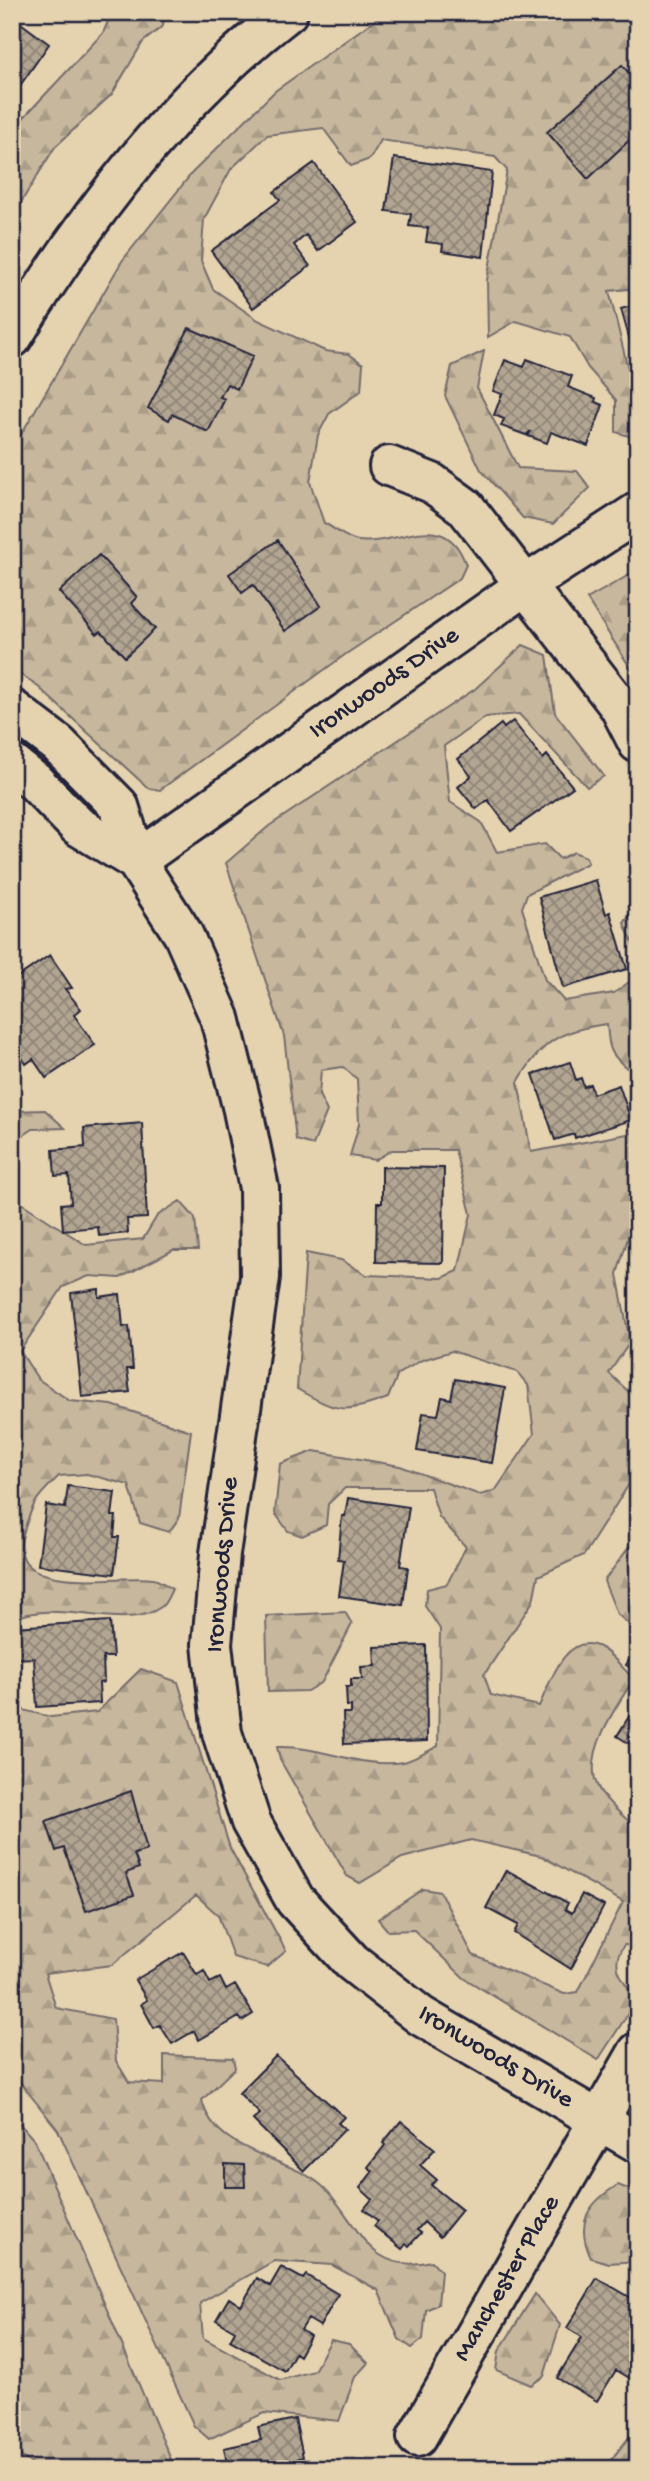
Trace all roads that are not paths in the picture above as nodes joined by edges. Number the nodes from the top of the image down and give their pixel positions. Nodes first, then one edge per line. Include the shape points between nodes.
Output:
1 (277, 15) edge
2 (12, 338) edge
3 (389, 466) dead end
4 (638, 512) edge
5 (527, 584) junction
6 (12, 709) edge
7 (638, 743) edge
8 (12, 764) edge
9 (135, 862) junction
10 (638, 2052) edge
11 (598, 2120) junction
12 (638, 2143) edge
13 (418, 2437) dead end

1 - 2 street via 201,89 118,182
3 - 5 street via 432,483 465,507
4 - 5 street, Ironwoods Drive
5 - 7 street via 619,706
5 - 9 street, Ironwoods Drive
6 - 9 street, Ironwoods Drive via 58,744 119,806
8 - 9 street, Ironwoods Drive via 78,826
9 - 11 street, Ironwoods Drive via 183,933 220,1018 259,1188 260,1277 220,1555 212,1644 222,1733 251,1822 295,1900 352,1962 421,2016
10 - 11 street, Manchester Place
11 - 12 street, Ironwoods Drive
11 - 13 street, Manchester Place

